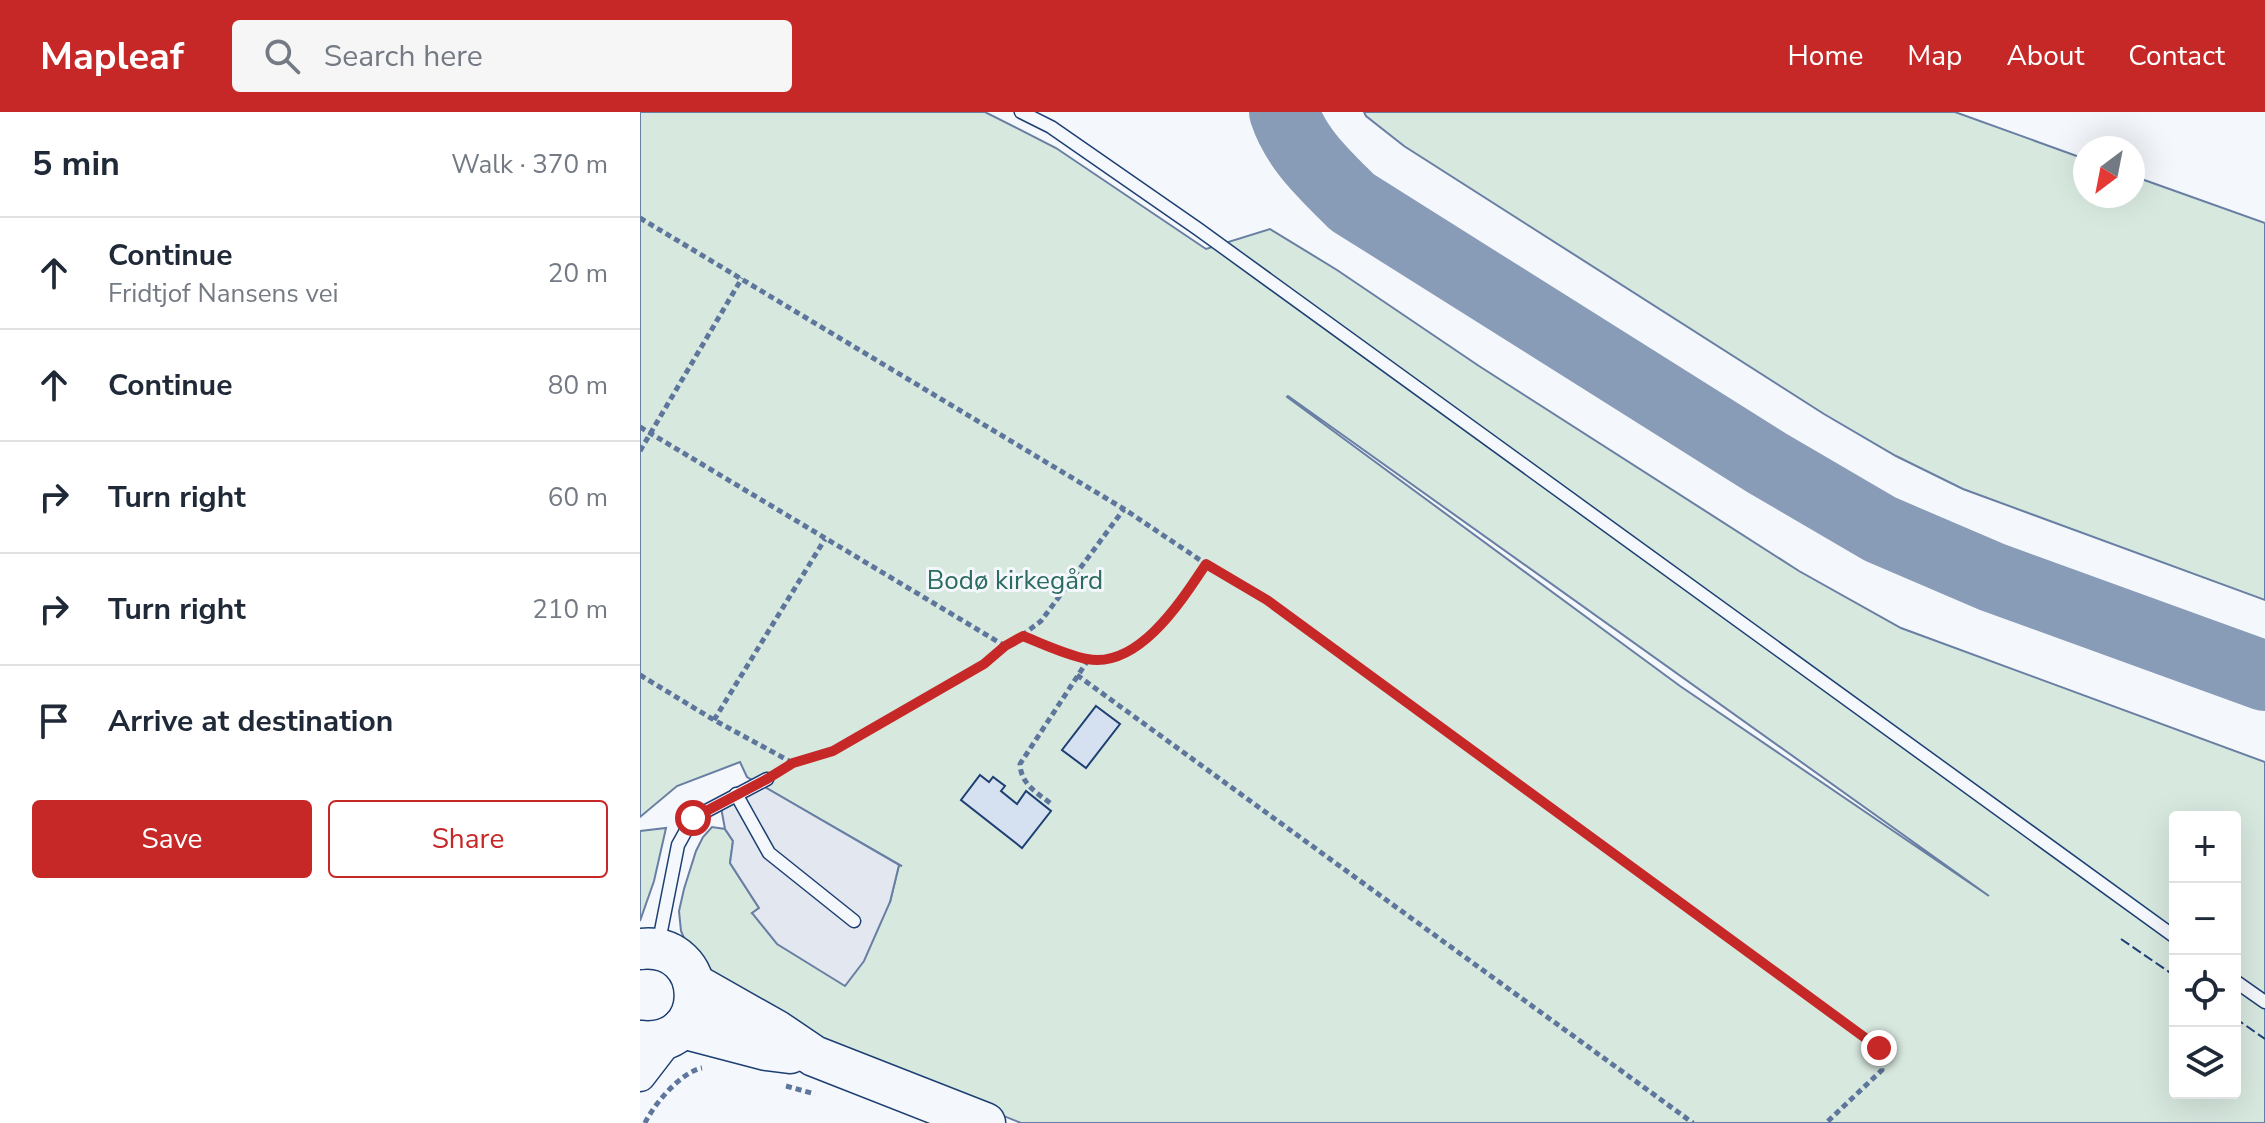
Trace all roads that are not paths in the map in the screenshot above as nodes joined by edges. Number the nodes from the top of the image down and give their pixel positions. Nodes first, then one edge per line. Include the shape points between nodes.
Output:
1 (1021, 112) edge
2 (767, 779) road end
3 (736, 794) junction
4 (854, 921) dead end
5 (2169, 933) edge
6 (649, 949) edge
7 (694, 984) junction
8 (2241, 985) edge
9 (2265, 1002) edge
10 (664, 1035) edge
11 (814, 1056) junction
12 (640, 1076) edge
13 (985, 1123) edge

1 - 5 lane via 1051,127 1198,229
2 - 3 lane
3 - 4 lane via 769,853
3 - 6 lane via 693,818 678,845
6 - 7 highway via 681,961
7 - 10 highway via 694,1008
7 - 11 highway
8 - 9 lane
10 - 11 highway
10 - 12 street
11 - 13 highway

